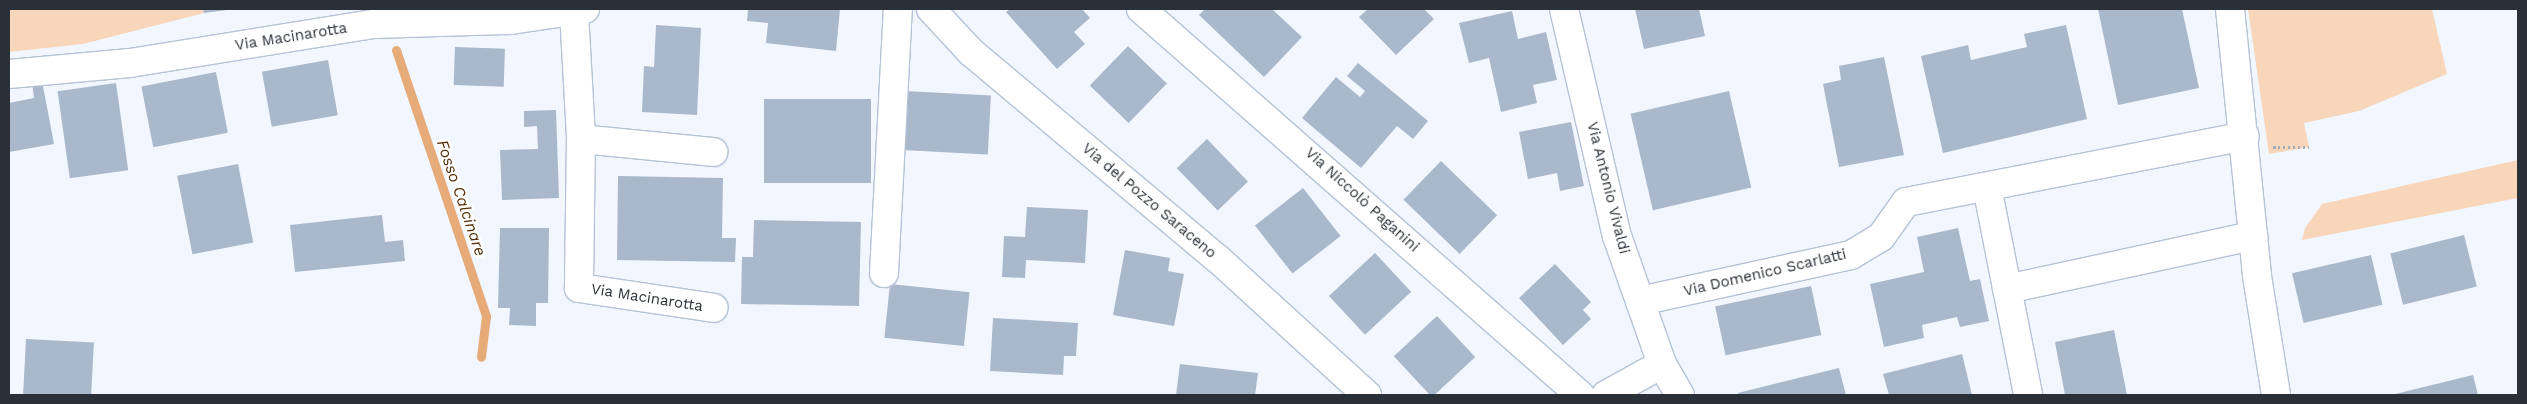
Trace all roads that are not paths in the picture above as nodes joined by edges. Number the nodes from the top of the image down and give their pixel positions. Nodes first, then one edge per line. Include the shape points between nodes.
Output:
1 (898, 9) edge
2 (930, 9) edge
3 (1141, 9) edge
4 (1564, 9) edge
5 (2230, 9) edge
6 (579, 11) edge
7 (9, 74) edge
8 (581, 139) junction
9 (2245, 145) junction
10 (713, 152) dead end
11 (1987, 187) junction
12 (2254, 236) junction
13 (884, 273) dead end
14 (2007, 289) junction
15 (1640, 301) junction
16 (714, 308) dead end
17 (1662, 364) junction
18 (1367, 395) edge
19 (1580, 395) edge
20 (1606, 395) edge
21 (1680, 395) edge
22 (2028, 395) edge
23 (2276, 395) edge

1 - 13 street
2 - 18 street, Via del Pozzo Saraceno via 971,52 1218,259
3 - 19 street, Via Niccolò Paganini
4 - 15 street, Via Antonio Vivaldi via 1617,236
5 - 9 street
6 - 7 street, Via Macinarotta via 511,20 374,24 130,63
6 - 8 street, Via Macinarotta
8 - 10 street
8 - 16 street, Via Macinarotta via 579,288
9 - 11 street, Via Domenico Scarlatti
9 - 12 street
11 - 14 street
11 - 15 street, Via Domenico Scarlatti via 1906,202 1881,237 1851,255
12 - 14 street
12 - 23 street
14 - 22 street
15 - 17 street, Via Antonio Vivaldi
17 - 20 street
17 - 21 street, Via Antonio Vivaldi

